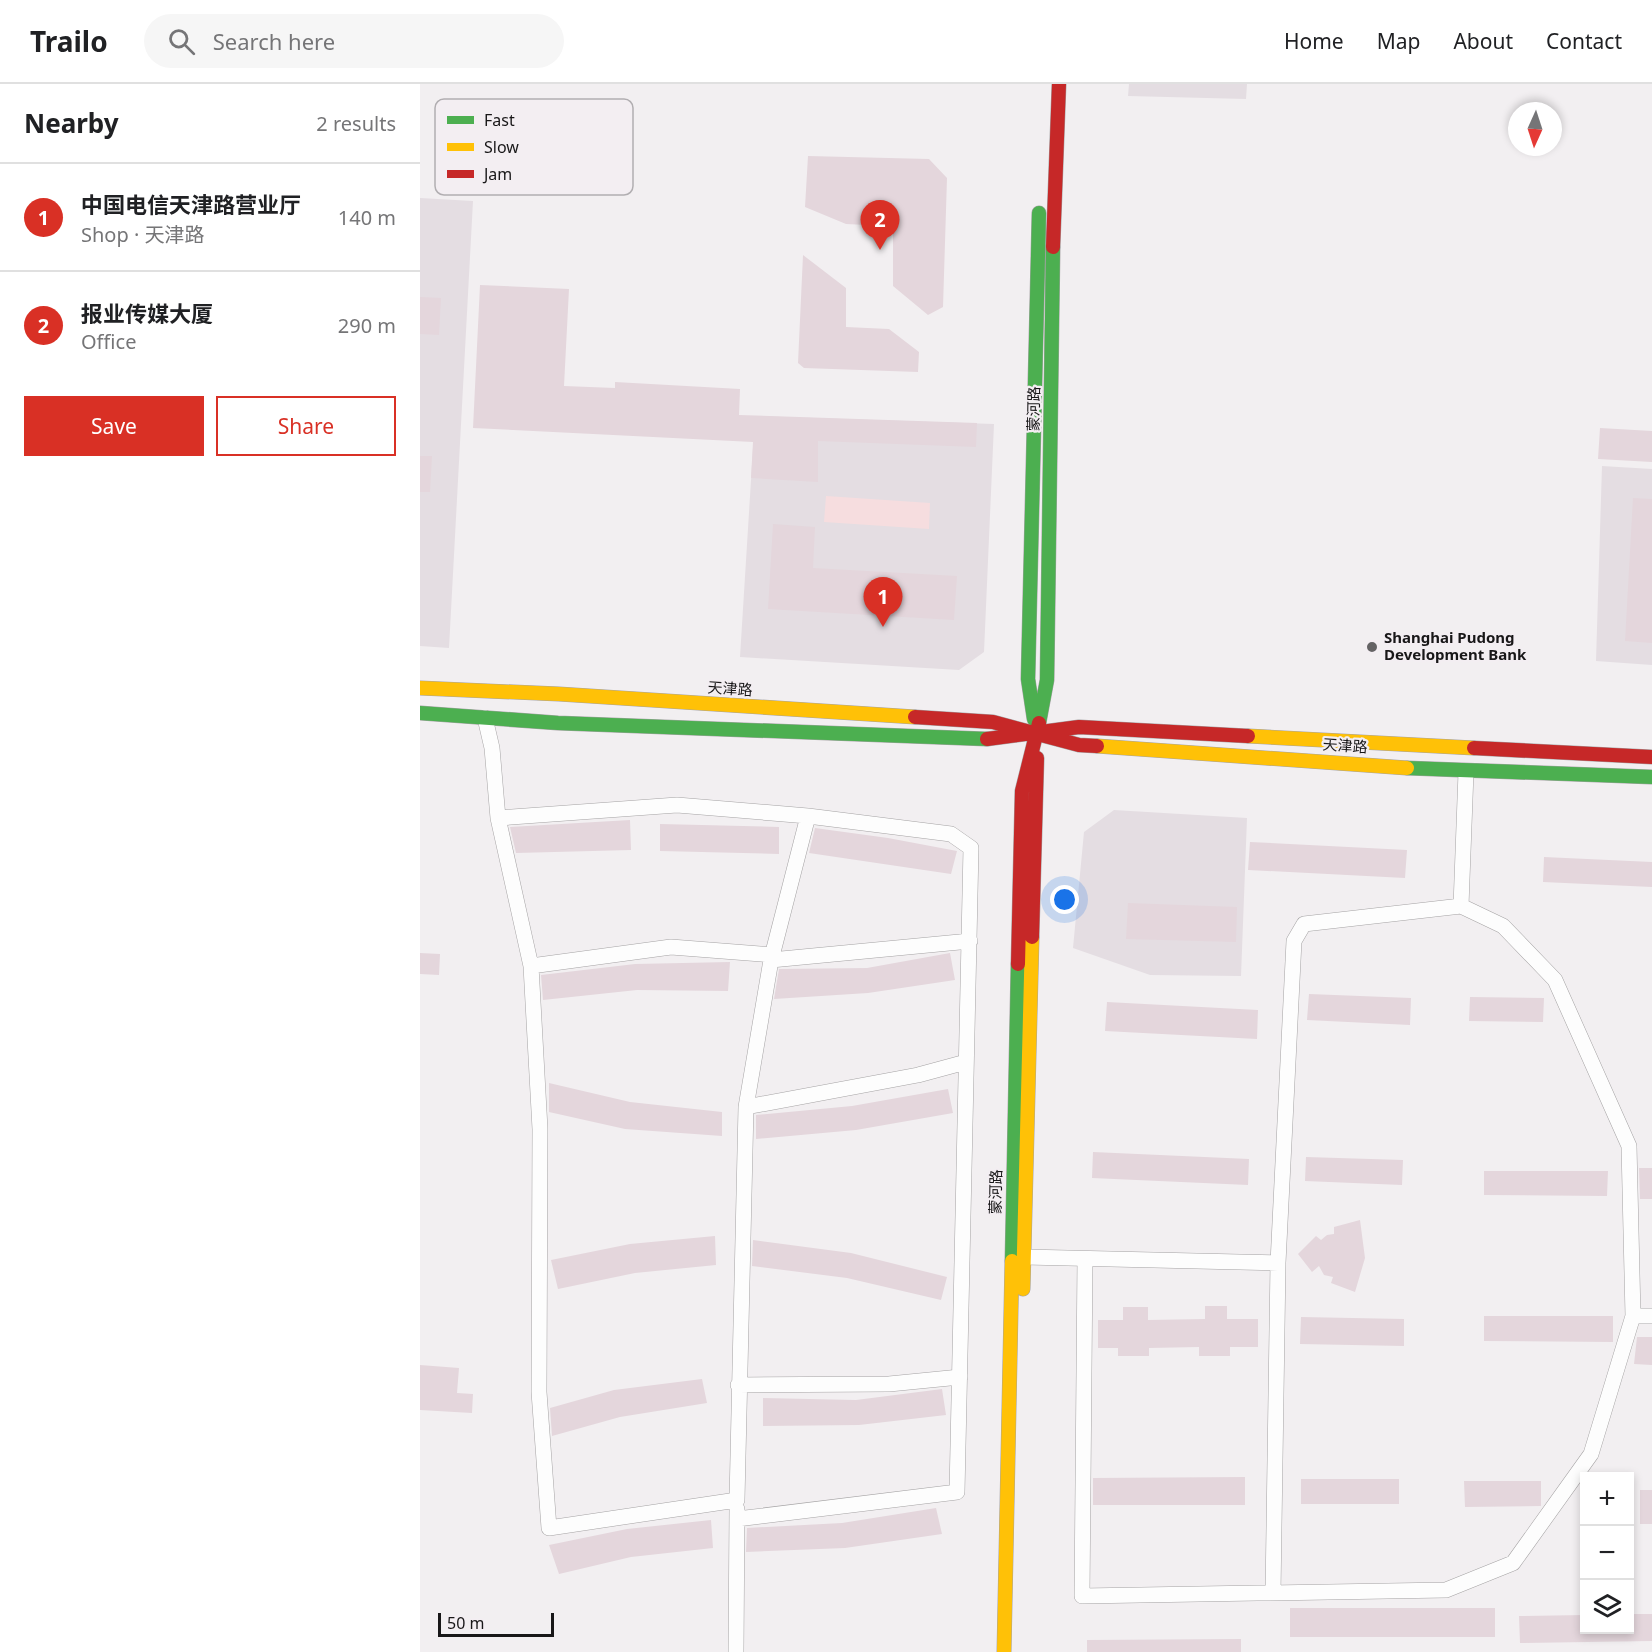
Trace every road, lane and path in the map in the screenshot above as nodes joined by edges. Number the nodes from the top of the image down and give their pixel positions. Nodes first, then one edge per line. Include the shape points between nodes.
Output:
1 (1046, 84) edge
2 (1059, 84) edge
3 (1041, 172) dead end
4 (1040, 201) dead end
5 (420, 688) edge
6 (420, 713) edge
7 (485, 718) junction
8 (1037, 734) junction
9 (1652, 758) edge
10 (1466, 772) junction
11 (1652, 777) edge
12 (808, 816) junction
13 (498, 818) junction
14 (1461, 906) junction
15 (970, 941) junction
16 (772, 958) junction
17 (531, 966) junction
18 (966, 1062) junction
19 (746, 1107) junction
20 (1025, 1257) junction
21 (1085, 1259) junction
22 (1278, 1263) junction
23 (1633, 1316) junction
24 (1652, 1316) edge
25 (960, 1377) junction
26 (738, 1385) junction
27 (737, 1500) junction
28 (737, 1519) junction
29 (1273, 1593) junction
30 (736, 1652) edge
31 (1004, 1652) edge
32 (1017, 1652) edge

1 - 3 street
2 - 8 street, 蒙河路 via 1053,211 1047,680
4 - 8 street, 蒙河路 via 1028,679
5 - 8 street, 天津路 via 993,722
6 - 7 street, 天津路
7 - 8 street, 天津路 via 980,739
7 - 13 street via 492,748
8 - 9 street, 天津路 via 1079,727
8 - 10 street, 天津路 via 1078,745
8 - 20 street, 蒙河路
8 - 31 street, 蒙河路 via 1022,791
10 - 11 street, 天津路
10 - 14 street
12 - 13 street via 677,805
12 - 15 street via 951,834 971,848
12 - 16 street
13 - 17 street
14 - 22 street via 1304,924 1294,942
14 - 23 street via 1503,926 1555,980 1629,1146
15 - 16 street
15 - 18 street
16 - 17 street via 671,948
16 - 19 street
17 - 27 street via 540,1129 539,1392 549,1528
18 - 19 street via 918,1075
18 - 25 street
19 - 26 street
20 - 21 street
20 - 32 street, 蒙河路
21 - 22 street
21 - 29 street via 1082,1596
22 - 29 street
23 - 24 street
23 - 29 street via 1592,1454 1513,1563 1446,1590
25 - 26 street via 889,1384
25 - 28 street via 957,1492
26 - 27 street
27 - 28 street
28 - 30 street

